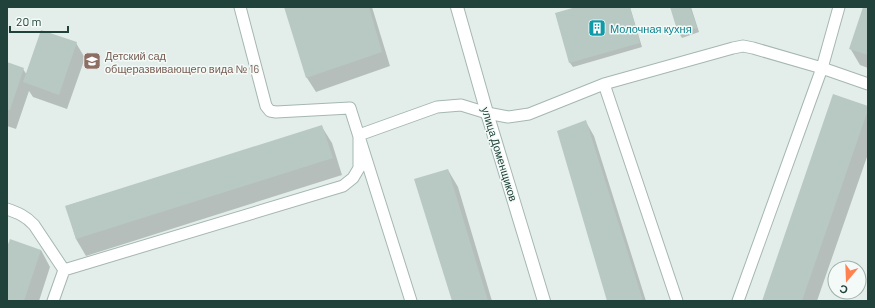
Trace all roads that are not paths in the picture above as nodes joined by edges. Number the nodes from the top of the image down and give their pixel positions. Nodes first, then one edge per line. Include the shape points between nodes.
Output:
1 (240, 7) edge
2 (457, 7) edge
3 (839, 7) edge
4 (822, 68) junction
5 (604, 84) junction
6 (868, 84) edge
7 (487, 113) junction
8 (359, 135) junction
9 (7, 209) edge
10 (64, 270) junction
11 (53, 301) edge
12 (411, 301) edge
13 (544, 301) edge
14 (677, 301) edge
15 (738, 301) edge

1 - 8 lane via 268,109 276,112 350,108
2 - 7 street, улица Доменщиков
3 - 4 lane
4 - 5 lane via 743,46
4 - 6 lane
4 - 15 lane
5 - 7 lane via 529,114 508,117
5 - 14 lane
7 - 8 lane via 461,106 437,107
7 - 13 street, улица Доменщиков
8 - 10 lane via 359,168 353,178 343,186
8 - 12 lane
9 - 10 lane via 30,220
10 - 11 lane

